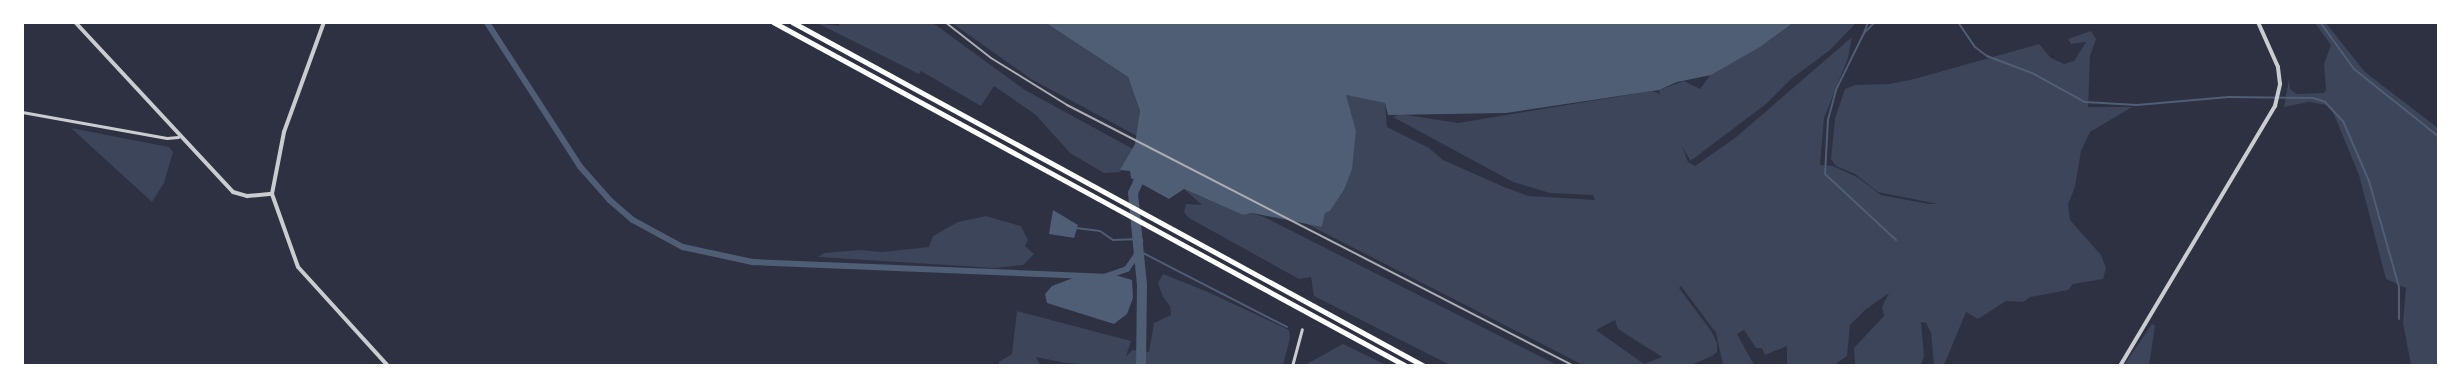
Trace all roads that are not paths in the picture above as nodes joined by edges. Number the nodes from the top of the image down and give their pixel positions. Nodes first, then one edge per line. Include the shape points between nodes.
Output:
1 (75, 22) edge
2 (324, 22) edge
3 (773, 22) edge
4 (792, 22) edge
5 (2258, 22) edge
6 (22, 112) edge
7 (178, 136) junction
8 (272, 194) junction
9 (1302, 329) dead end
10 (388, 366) edge
11 (1292, 366) edge
12 (1406, 366) edge
13 (1424, 366) edge
14 (2120, 366) edge

1 - 7 street
2 - 8 street via 284,132
3 - 12 highway
4 - 13 highway
5 - 14 street via 2278,66 2276,101 2265,126
6 - 7 street via 167,138
7 - 8 street via 233,192 247,196
8 - 10 street via 298,267
9 - 11 street

